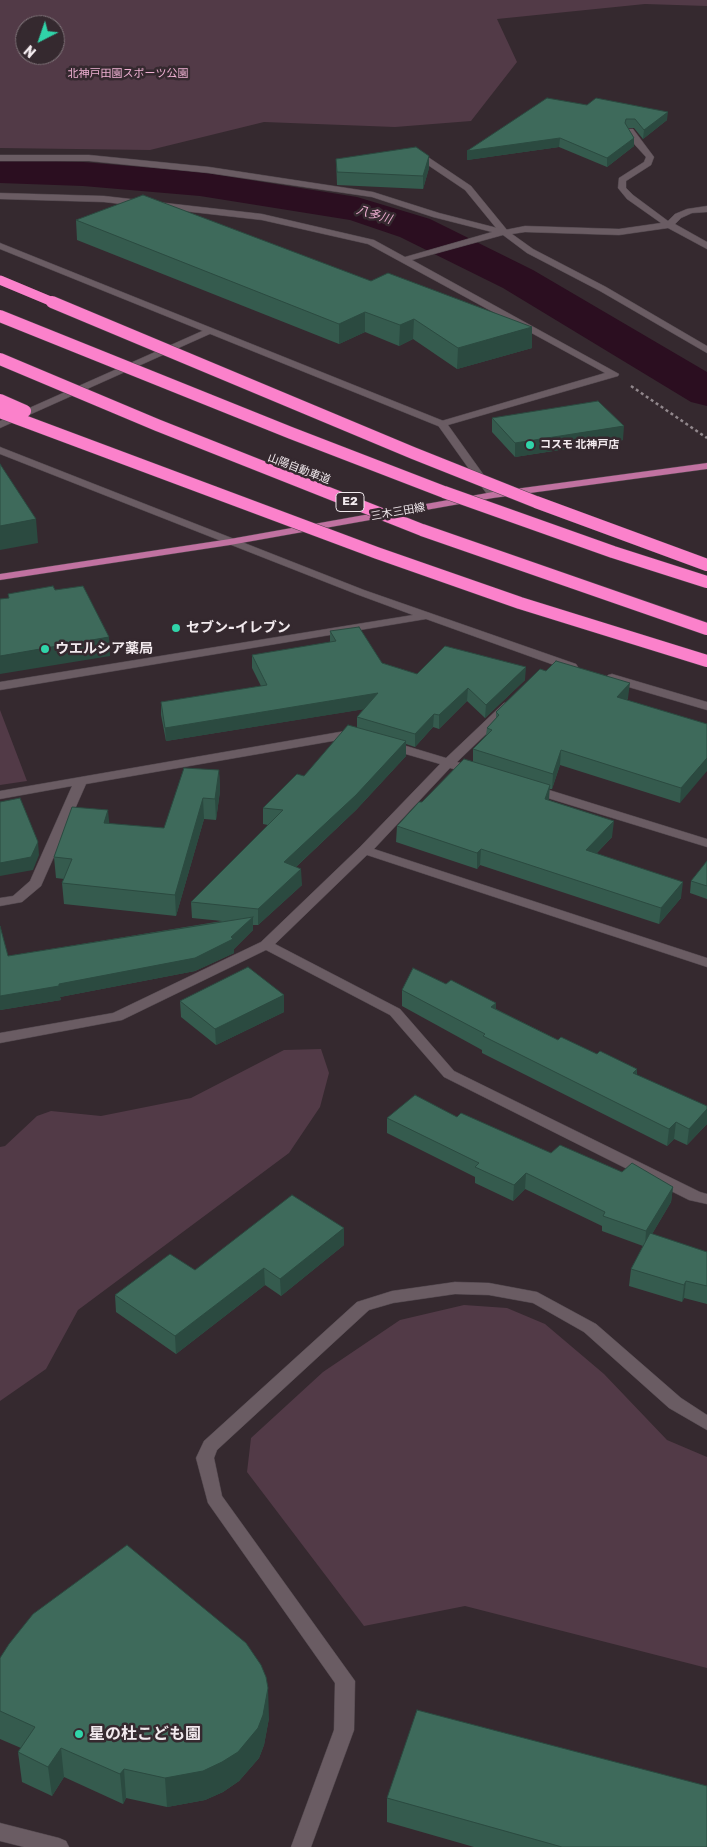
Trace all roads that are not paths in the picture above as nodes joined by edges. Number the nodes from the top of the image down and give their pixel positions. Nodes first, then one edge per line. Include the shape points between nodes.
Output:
1 (630, 131) edge
2 (419, 155) edge
3 (0, 158) edge
4 (0, 196) edge
5 (707, 209) edge
6 (669, 225) junction
7 (504, 232) junction
8 (0, 246) edge
9 (707, 246) edge
10 (403, 260) junction
11 (0, 280) edge
12 (0, 316) edge
13 (209, 330) junction
14 (707, 350) edge
15 (0, 358) edge
16 (0, 400) edge
17 (0, 412) edge
18 (442, 424) junction
19 (0, 425) edge
20 (0, 450) edge
21 (707, 466) edge
22 (493, 495) junction
23 (234, 499) junction
24 (230, 542) junction
25 (707, 565) edge
26 (0, 577) edge
27 (707, 582) edge
28 (426, 616) junction
29 (707, 629) edge
30 (707, 661) edge
31 (583, 670) edge
32 (602, 676) edge
33 (0, 686) edge
34 (518, 696) edge
35 (707, 706) edge
36 (448, 763) junction
37 (485, 774) edge
38 (81, 780) junction
39 (522, 786) edge
40 (0, 795) edge
41 (707, 843) edge
42 (365, 850) junction
43 (0, 902) edge
44 (266, 945) junction
45 (707, 963) edge
46 (0, 1038) edge
47 (707, 1199) edge
48 (707, 1423) edge
49 (0, 1832) edge
50 (59, 1847) edge
51 (301, 1847) edge

1 - 6 street via 650,157 648,163 622,180 622,188
2 - 7 street via 468,188
3 - 7 street via 89,158 209,170 373,196
4 - 10 street via 104,199 262,217 370,242
5 - 6 street via 678,216
6 - 7 street via 619,232 525,229
6 - 9 street
7 - 10 street
7 - 14 street via 530,251
8 - 13 street
10 - 18 street via 614,374
11 - 25 highway, bridge via 413,453
12 - 27 highway, bridge via 435,488
13 - 18 street
13 - 19 street
15 - 29 highway, 山陽自動車道 / E2, bridge via 156,425 422,530
16 - 23 highway, bridge
17 - 23 highway, bridge
18 - 22 street
20 - 24 street
21 - 22 main road, 三木三田線
22 - 24 main road, 三木三田線
23 - 30 highway, bridge via 520,603
24 - 26 main road, 三木三田線
24 - 28 street
28 - 31 street via 551,665
28 - 33 street
32 - 35 street
34 - 36 street
36 - 37 street
36 - 38 street via 351,734
36 - 42 street
38 - 40 street
38 - 43 street via 36,883 17,899
39 - 41 street
42 - 44 street
42 - 45 street
44 - 46 street via 117,1017
44 - 47 street via 395,1012 449,1074 695,1196
48 - 51 street via 674,1403 590,1328 537,1298 489,1289 455,1288 392,1297 363,1306 210,1446 205,1458 214,1498 345,1681 344,1730
49 - 50 street

